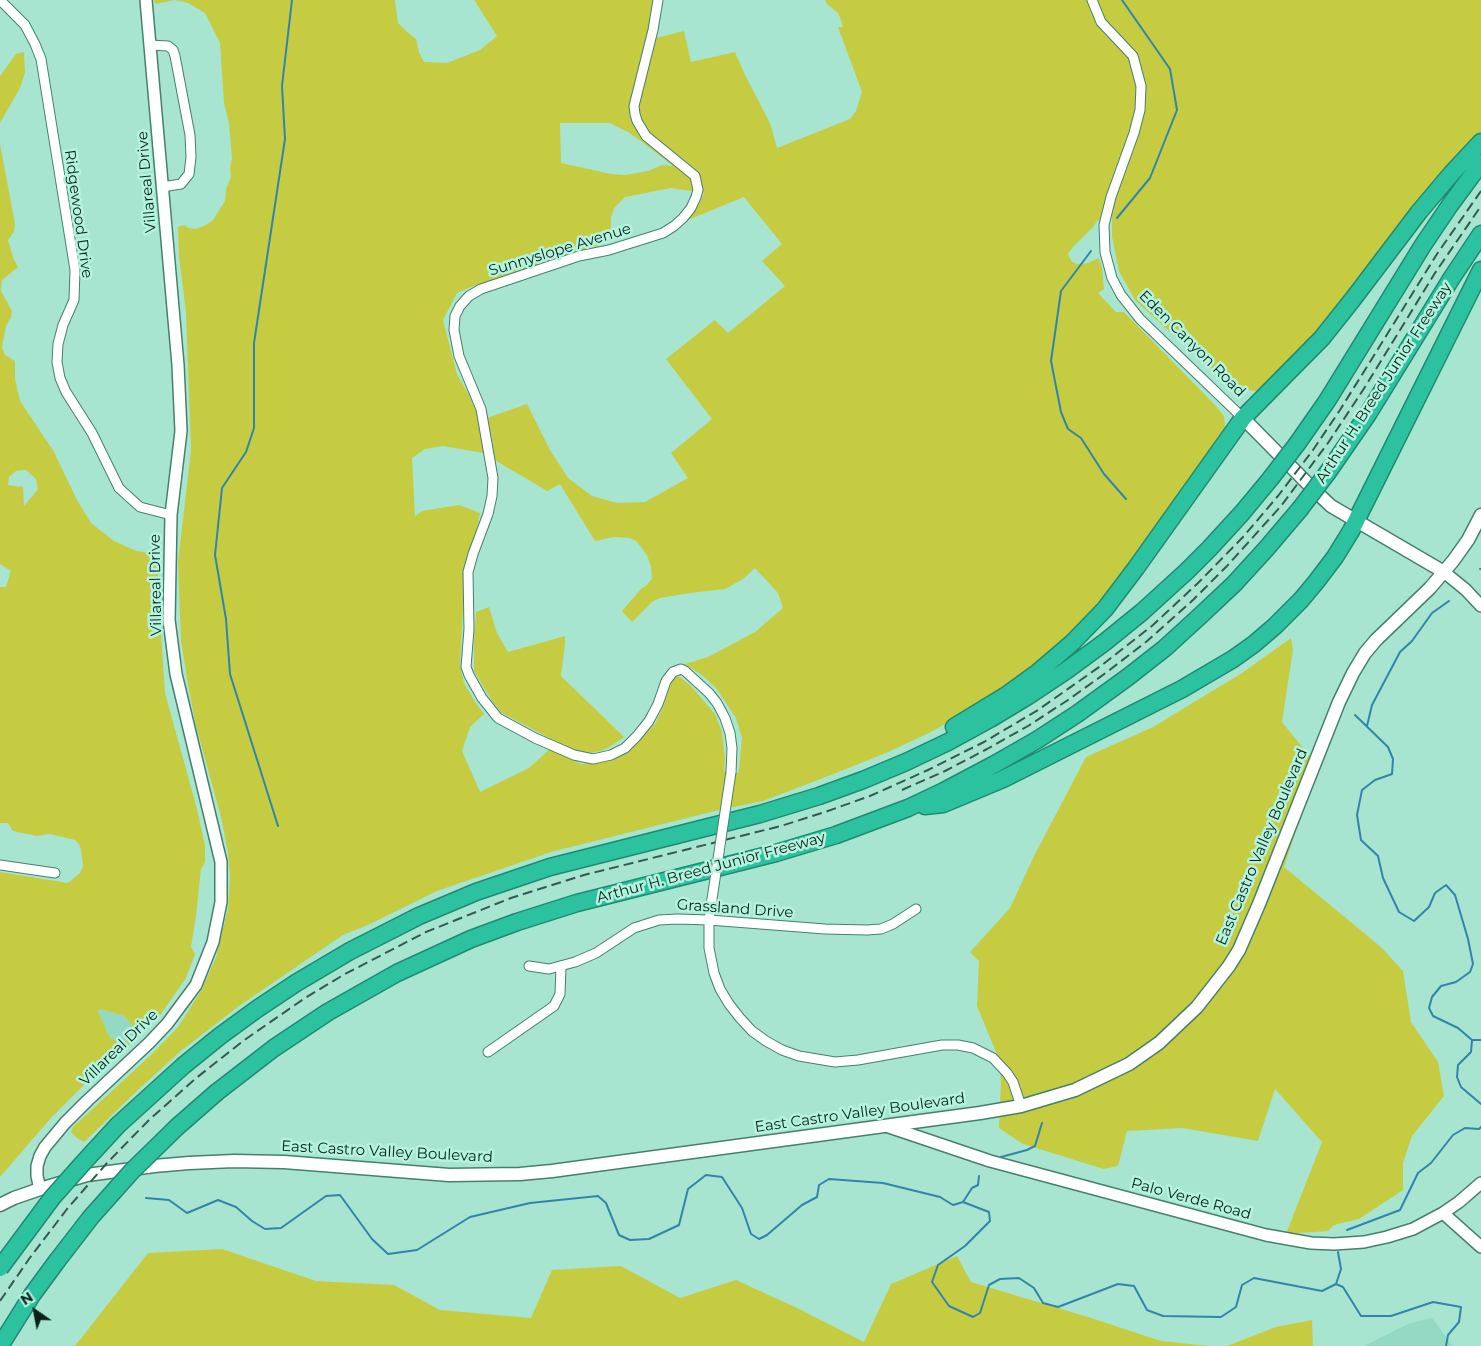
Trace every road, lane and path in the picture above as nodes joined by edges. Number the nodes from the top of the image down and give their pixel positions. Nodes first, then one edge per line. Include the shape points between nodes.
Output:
1 (0, 0) edge
2 (146, 0) edge
3 (658, 0) edge
4 (1092, 0) edge
5 (150, 45) junction
6 (1481, 142) edge
7 (1481, 164) edge
8 (162, 187) junction
9 (1481, 234) edge
10 (1481, 270) edge
11 (1243, 418) junction
12 (171, 515) junction
13 (1481, 516) edge
14 (1357, 521) junction
15 (1444, 572) junction
16 (1481, 606) edge
17 (877, 774) junction
18 (908, 808) junction
19 (0, 865) edge
20 (55, 873) dead end
21 (916, 909) dead end
22 (708, 920) junction
23 (529, 966) dead end
24 (561, 967) junction
25 (488, 1052) dead end
26 (1021, 1106) junction
27 (886, 1126) junction
28 (1481, 1183) edge
29 (40, 1189) junction
30 (0, 1205) edge
31 (1443, 1212) junction
32 (1481, 1247) edge
33 (0, 1268) edge
34 (0, 1346) edge

1 - 12 street, Ridgewood Drive via 24,25 41,59 75,270 74,300 58,344 60,378 120,488 140,507
2 - 5 street, Villareal Drive
3 - 22 street, Sunnyslope Avenue, bridge via 654,30 634,106 635,114 646,136 695,176 698,190 691,208 663,233 579,256 481,289 469,296 455,316 459,356 481,409 493,478 488,514 468,572 466,667 482,698 498,718 574,755 593,759 624,748 649,721 673,672 681,669 689,673 723,713 732,743 731,772
4 - 11 street, Eden Canyon Road via 1101,22 1133,56 1141,86 1140,110 1104,226 1112,278 1140,319
5 - 8 street, Villareal Drive
5 - 8 street via 168,46 175,56 190,135 190,174 181,184
6 - 11 highway via 1411,222 1322,338
7 - 17 highway, bridge via 1432,232 1297,444 1231,526 1187,571 1093,652 1041,688 990,720
8 - 12 street, Villareal Drive via 181,431
9 - 18 highway, Arthur H. Breed Junior Freeway, bridge via 1328,472 1266,549 1223,594 1128,677 1077,714 961,783
10 - 14 highway
11 - 14 main road, Eden Canyon Road via 1319,496
11 - 17 highway via 1120,590 1080,635 1019,686
12 - 29 street, Villareal Drive via 169,620 176,674 221,862 221,902 213,942 196,985 167,1024 87,1101 45,1147 37,1166
13 - 15 main road, East Castro Valley Boulevard via 1465,545
14 - 15 main road, Eden Canyon Road
14 - 18 highway via 1326,570 1291,611 1262,638 1221,667 1003,779 942,804
15 - 16 street
15 - 26 main road, East Castro Valley Boulevard via 1376,640 1356,666 1239,950 1197,1007 1160,1043 1129,1064 1075,1090
17 - 33 highway, bridge via 768,812 535,872 469,895 350,951 257,1009 183,1066 83,1162
18 - 34 highway, Arthur H. Breed Junior Freeway, bridge via 799,847 516,922 397,973 328,1012 217,1092 132,1171 56,1261
19 - 20 street
21 - 22 street, Grassland Drive via 893,924 867,930
22 - 24 street, Grassland Drive via 668,919 643,924 589,956
22 - 26 street, Sunnyslope Avenue via 709,953 720,989 740,1018 766,1041 799,1056 835,1062 942,1045 973,1048 993,1058 1007,1073
23 - 24 street, Grassland Drive
24 - 25 street via 560,994 554,1006
26 - 27 main road, East Castro Valley Boulevard
27 - 29 main road, East Castro Valley Boulevard via 552,1172 433,1174 234,1161 170,1164 87,1175
27 - 31 street, Palo Verde Road via 990,1161 1266,1235 1312,1243 1356,1243 1386,1237 1413,1229
28 - 31 street, Palo Verde Road
29 - 30 main road, East Castro Valley Boulevard
31 - 32 street

